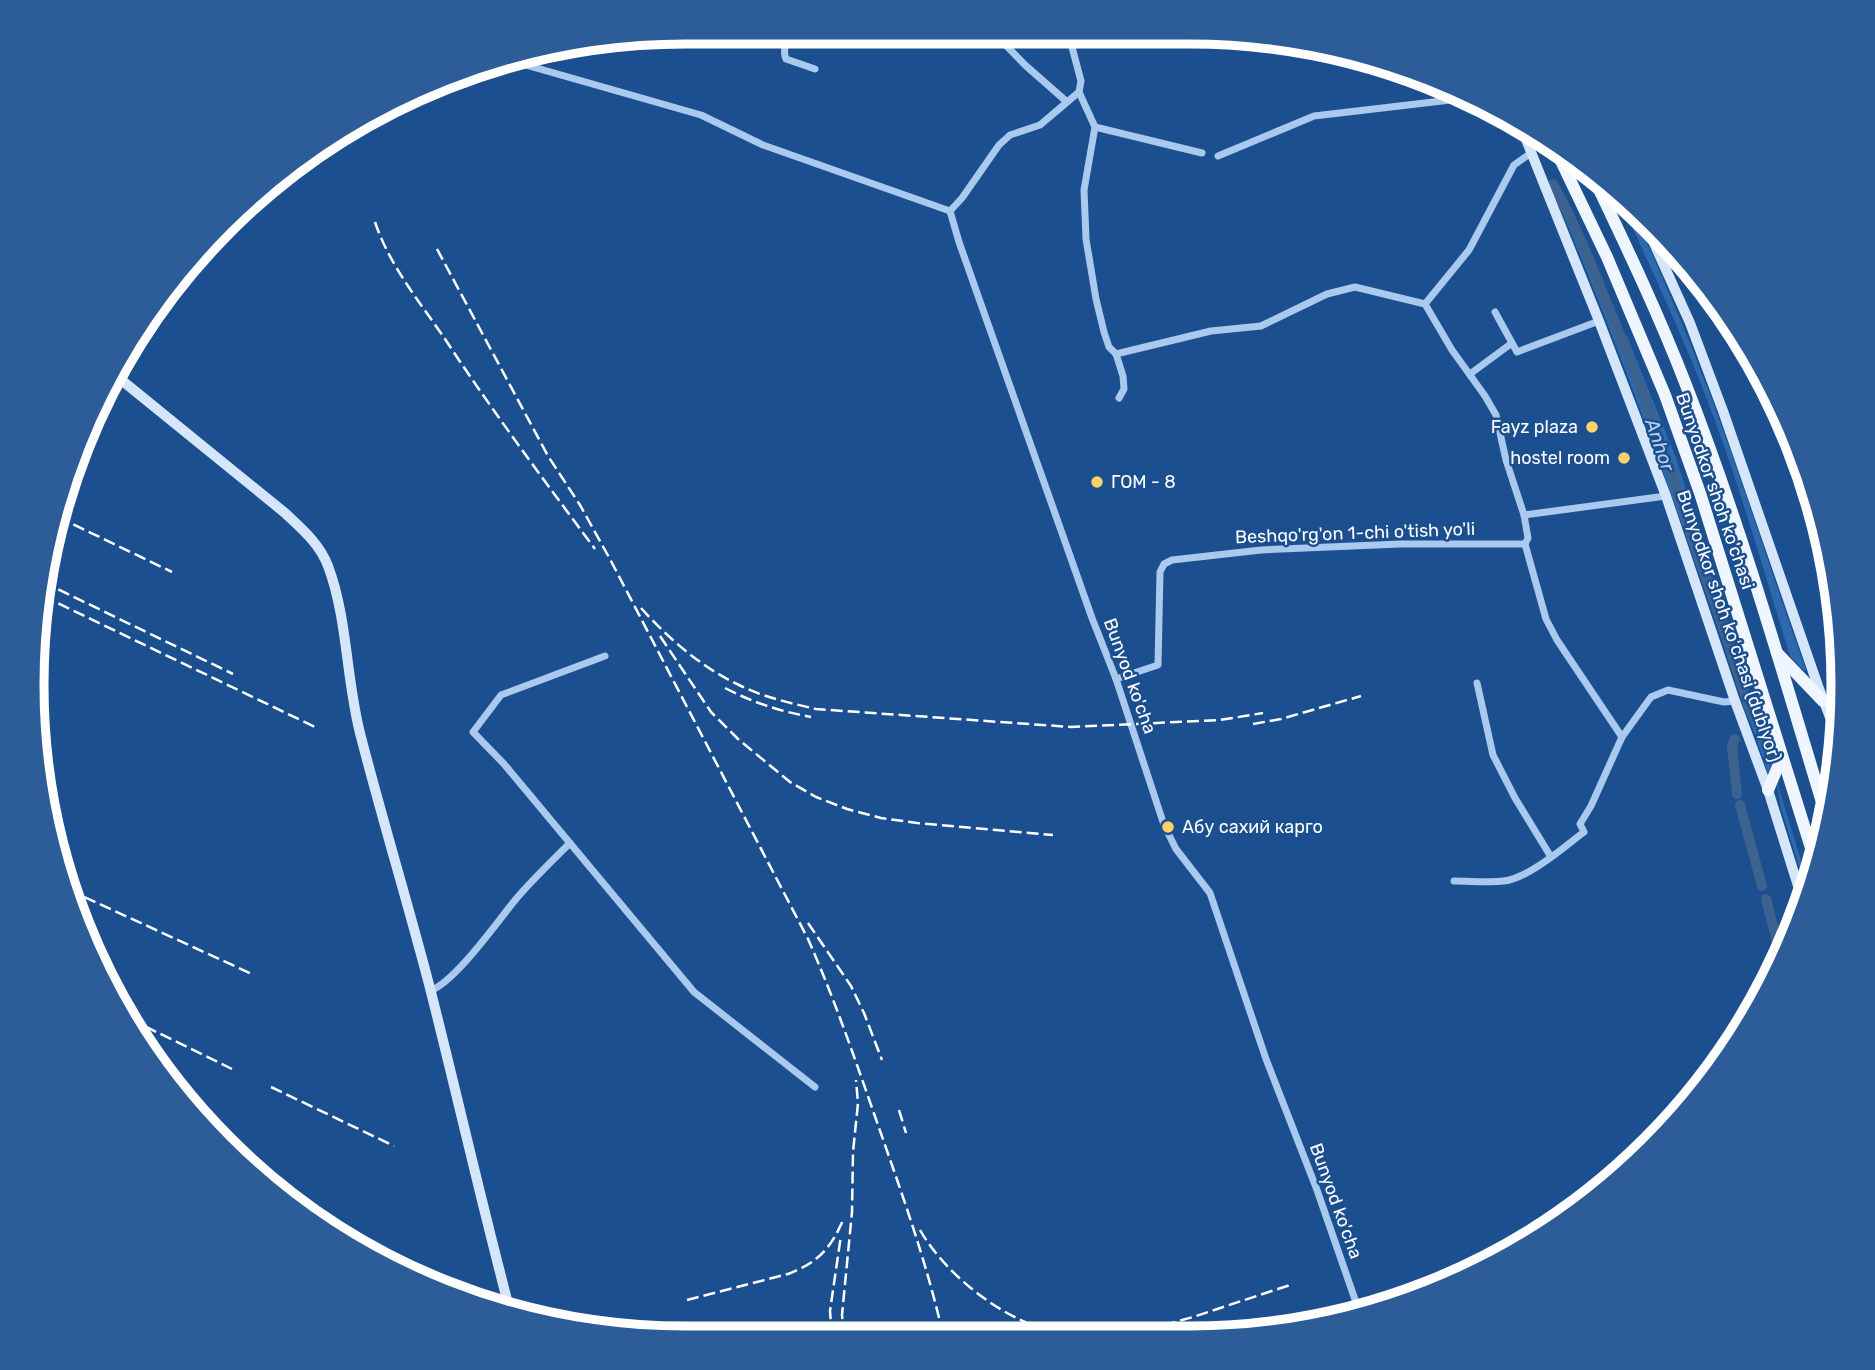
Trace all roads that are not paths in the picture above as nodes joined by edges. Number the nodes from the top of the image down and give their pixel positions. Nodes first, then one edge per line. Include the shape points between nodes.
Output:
1 (787, 44) edge
2 (1005, 44) edge
3 (1071, 44) edge
4 (525, 65) edge
5 (815, 69) dead end
6 (1079, 92) junction
7 (1451, 100) edge
8 (1066, 101) junction
9 (1095, 127) junction
10 (1526, 139) edge
11 (1531, 152) junction
12 (1202, 153) dead end
13 (1217, 156) dead end
14 (1561, 163) edge
15 (1601, 193) edge
16 (950, 211) junction
17 (1654, 243) edge
18 (1425, 304) junction
19 (1495, 312) dead end
20 (1599, 321) junction
21 (1512, 343) junction
22 (1116, 354) junction
23 (1470, 374) junction
24 (121, 380) edge
25 (1119, 398) dead end
26 (1723, 486) junction
27 (1700, 493) junction
28 (1666, 496) junction
29 (1524, 515) junction
30 (1525, 544) junction
31 (1776, 651) junction
32 (605, 656) dead end
33 (1116, 679) junction
34 (1477, 683) dead end
35 (1735, 701) junction
36 (1823, 701) junction
37 (1830, 719) edge
38 (1622, 737) junction
39 (1782, 757) junction
40 (1768, 790) junction
41 (1821, 800) edge
42 (1800, 812) junction
43 (1818, 816) edge
44 (570, 843) junction
45 (1810, 846) edge
46 (1551, 857) junction
47 (1454, 881) dead end
48 (1798, 887) edge
49 (430, 991) junction
50 (815, 1087) dead end
51 (507, 1300) edge
52 (1357, 1304) edge

1 - 5 street via 786,59
2 - 8 street
3 - 6 street via 1081,81
4 - 16 street via 701,115 763,145
6 - 8 street
6 - 9 street
7 - 13 street via 1314,116
8 - 16 street via 1040,125 1010,135 999,145
9 - 12 street
9 - 22 street via 1084,190 1086,239 1104,332
10 - 11 street, Bunyodkor shoh koʻchasi (dublyor)
11 - 18 street via 1514,165 1469,250
11 - 20 street, Bunyodkor shoh koʻchasi (dublyor)
14 - 27 main road, Bunyodkor shoh ko'chasi via 1634,318
15 - 26 main road, Bunyodkor shoh ko'chasi via 1672,350
16 - 33 street, Bunyod ko'cha
17 - 36 street via 1723,411
18 - 22 street via 1355,287 1327,294 1261,326 1210,331
18 - 23 street
19 - 21 street
20 - 21 street via 1517,352
20 - 28 street, Bunyodkor shoh koʻchasi (dublyor)
21 - 23 street
22 - 25 street via 1124,389
23 - 29 street via 1496,415
24 - 49 street via 285,513 325,559 338,602 360,733
26 - 27 main road via 1714,478 1706,479
26 - 31 main road, Bunyodkor shoh ko'chasi
27 - 39 main road, Bunyodkor shoh ko'chasi
28 - 29 street
28 - 35 street, Bunyodkor shoh koʻchasi (dublyor)
29 - 30 street
30 - 33 street, Beshqo'rg'on 1-chi o'tish yo'li via 1261,550 1172,561 1160,572 1157,666
30 - 38 street via 1546,620
31 - 36 main road
31 - 41 main road, Bunyodkor shoh ko'chasi
32 - 44 street via 501,695 473,732
33 - 52 street, Bunyod ko'cha via 1164,825 1176,849 1210,893
34 - 46 street via 1493,755
35 - 38 street via 1668,690 1651,697
35 - 40 street, Bunyodkor shoh koʻchasi (dublyor)
36 - 37 street
38 - 46 street via 1580,824 1584,832
39 - 40 main road
39 - 42 main road, Bunyodkor shoh ko'chasi
40 - 48 street, Bunyodkor shoh koʻchasi (dublyor)
42 - 43 main road via 1813,820
42 - 45 main road, Bunyodkor shoh ko'chasi
44 - 49 street via 456,972
44 - 50 street via 694,992
46 - 47 street via 1506,881
49 - 51 street

